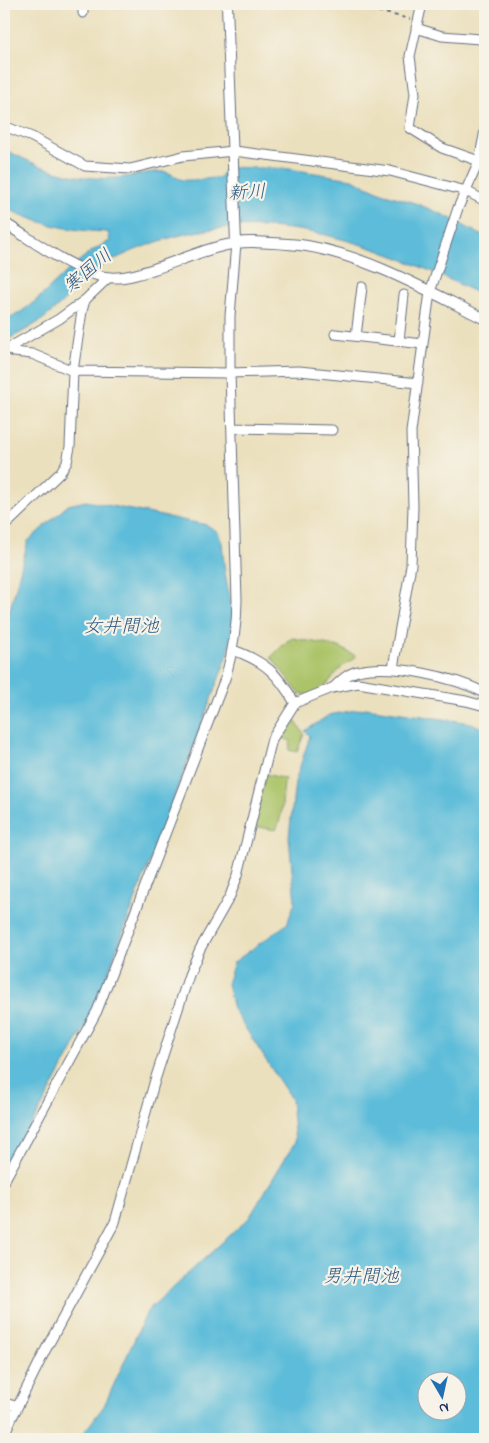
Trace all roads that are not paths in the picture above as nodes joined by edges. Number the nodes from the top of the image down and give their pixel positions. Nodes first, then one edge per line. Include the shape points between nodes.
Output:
1 (227, 4) edge
2 (422, 4) edge
3 (417, 24) junction
4 (480, 39) dead end
5 (4, 126) edge
6 (485, 130) edge
7 (234, 155) junction
8 (482, 162) edge
9 (466, 191) junction
10 (485, 201) edge
11 (4, 222) edge
12 (236, 239) junction
13 (104, 277) junction
14 (362, 287) dead end
15 (430, 288) junction
16 (404, 295) dead end
17 (85, 300) junction
18 (485, 319) edge
19 (335, 334) dead end
20 (356, 336) junction
21 (399, 341) junction
22 (423, 344) junction
23 (5, 348) edge
24 (73, 372) junction
25 (230, 373) junction
26 (418, 383) junction
27 (232, 428) junction
28 (332, 430) dead end
29 (6, 526) edge
30 (233, 650) junction
31 (393, 668) junction
32 (332, 688) junction
33 (485, 693) edge
34 (295, 702) junction
35 (485, 706) edge
36 (4, 1181) edge
37 (4, 1403) edge
38 (16, 1406) junction
39 (4, 1434) edge

1 - 7 street
2 - 3 street
3 - 4 street via 442,36
3 - 8 street via 410,56 415,94 410,128 442,148
5 - 7 street via 32,137 85,166 104,169 130,169 182,156
6 - 8 street
7 - 9 street via 390,172
7 - 12 street
8 - 9 street
9 - 10 street
9 - 15 street
11 - 13 street via 73,264
12 - 13 street via 141,273
12 - 15 street via 306,245 338,253
12 - 25 street via 230,316
13 - 17 street
14 - 20 street
15 - 18 street
15 - 22 street
16 - 21 street
17 - 23 street via 59,319
17 - 24 street
19 - 20 street
20 - 21 street
21 - 22 street
22 - 26 street
23 - 24 street via 32,354
24 - 25 street
24 - 29 street via 67,462 60,474
25 - 26 street via 299,371
25 - 27 street
26 - 31 street via 410,432 413,506 410,564
27 - 28 street
27 - 30 street via 237,600
30 - 34 street via 274,670
30 - 36 street via 96,1011
31 - 32 street via 357,671
31 - 33 street via 471,686
32 - 34 street
32 - 35 street via 358,683 466,700
34 - 38 street via 272,740 236,882 189,975 115,1222
37 - 38 street
38 - 39 street

